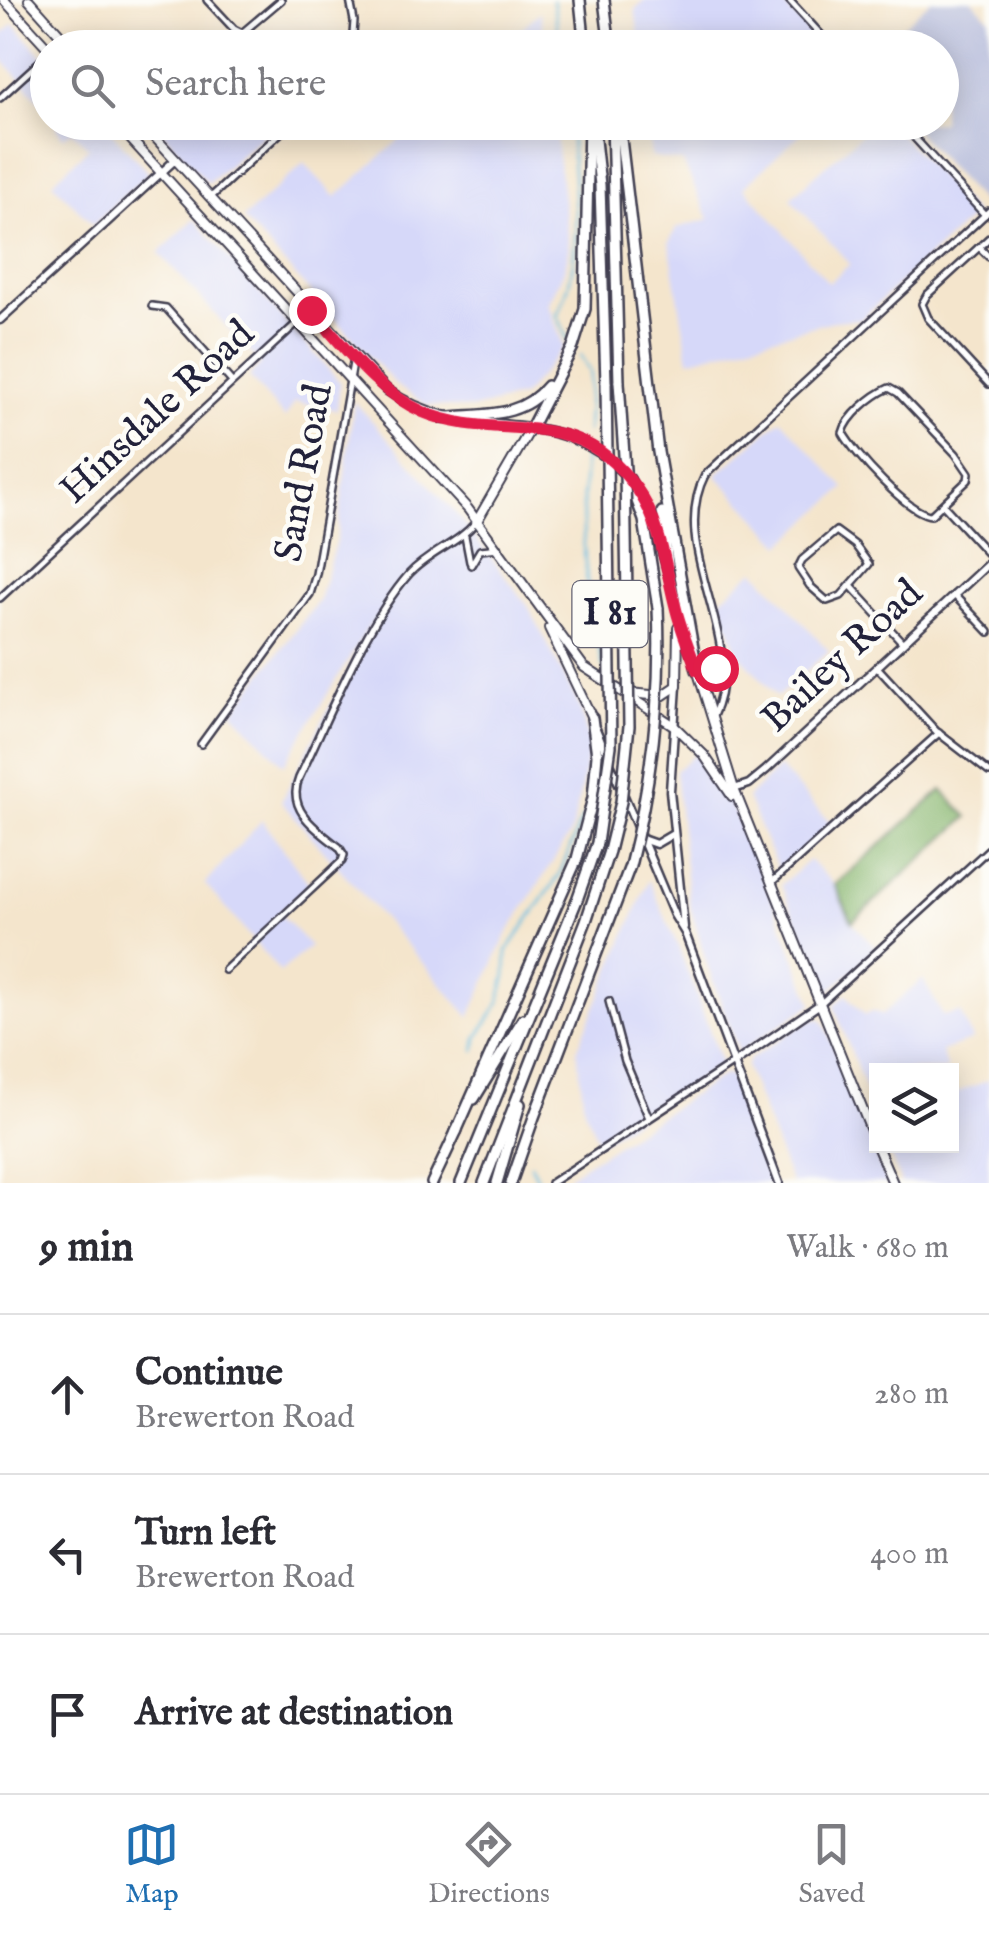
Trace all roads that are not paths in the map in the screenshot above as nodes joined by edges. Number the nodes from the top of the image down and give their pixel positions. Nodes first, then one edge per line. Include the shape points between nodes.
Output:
1 (4, 0) edge
2 (29, 0) edge
3 (207, 0) edge
4 (282, 0) edge
5 (350, 0) edge
6 (580, 0) edge
7 (604, 0) edge
8 (789, 0) edge
9 (32, 30) edge
10 (56, 30) edge
11 (234, 30) edge
12 (247, 30) edge
13 (353, 30) edge
14 (583, 30) edge
15 (608, 30) edge
16 (816, 30) edge
17 (30, 69) edge
18 (0, 98) edge
19 (132, 140) edge
20 (157, 140) edge
21 (273, 140) edge
22 (590, 140) edge
23 (594, 140) edge
24 (613, 140) edge
25 (622, 140) edge
26 (917, 140) edge
27 (175, 160) junction
28 (161, 172) junction
29 (210, 198) junction
30 (987, 214) edge
31 (989, 238) edge
32 (980, 246) junction
33 (989, 256) edge
34 (152, 306) dead end
35 (311, 310) junction
36 (0, 320) edge
37 (298, 322) junction
38 (354, 357) junction
39 (564, 364) junction
40 (349, 379) junction
41 (232, 382) junction
42 (989, 384) edge
43 (443, 418) junction
44 (531, 428) junction
45 (658, 452) junction
46 (629, 479) junction
47 (944, 506) junction
48 (478, 520) junction
49 (465, 536) junction
50 (499, 548) junction
51 (989, 555) edge
52 (989, 563) edge
53 (668, 564) junction
54 (852, 586) junction
55 (954, 595) junction
56 (532, 596) junction
57 (0, 598) edge
58 (675, 606) junction
59 (989, 632) edge
60 (903, 642) junction
61 (723, 659) junction
62 (877, 666) junction
63 (697, 670) junction
64 (677, 686) junction
65 (619, 691) junction
66 (592, 718) junction
67 (712, 718) junction
68 (673, 725) junction
69 (939, 734) junction
70 (201, 744) dead end
71 (989, 772) edge
72 (726, 783) junction
73 (734, 789) junction
74 (673, 834) junction
75 (752, 836) junction
76 (641, 838) junction
77 (989, 849) edge
78 (771, 883) junction
79 (685, 933) junction
80 (224, 970) dead end
81 (540, 990) junction
82 (610, 1000) dead end
83 (820, 1004) junction
84 (536, 1050) junction
85 (734, 1064) junction
86 (649, 1118) junction
87 (869, 1124) edge
88 (456, 1132) junction
89 (880, 1153) edge
90 (432, 1183) edge
91 (461, 1183) edge
92 (484, 1183) edge
93 (497, 1183) edge
94 (512, 1183) edge
95 (551, 1183) edge
96 (779, 1183) edge
97 (892, 1183) edge

1 - 9 main road
2 - 10 main road
3 - 11 street
4 - 12 street
5 - 13 street
6 - 14 highway
7 - 15 highway
8 - 16 street
17 - 18 street
19 - 28 main road
20 - 27 main road
21 - 29 street
22 - 39 highway via 585,309
23 - 81 highway, I 81, bridge via 606,383 611,746 596,843
24 - 84 highway, I 81, bridge via 629,726 609,851
25 - 45 highway
26 - 30 street
27 - 28 main road
27 - 29 main road
28 - 36 main road
28 - 37 main road
29 - 35 main road
30 - 61 street via 705,475 694,522
31 - 32 street
32 - 33 street
32 - 42 street via 922,308
34 - 41 street via 166,308
35 - 37 street, Hinsdale Road
35 - 38 main road
37 - 40 main road
37 - 41 street, Hinsdale Road
38 - 40 street, Sand Road
38 - 43 main road via 401,400
39 - 43 highway via 528,404 500,414
39 - 44 highway
40 - 48 main road
40 - 70 street, Sand Road via 310,594
41 - 57 street, Hinsdale Road
43 - 44 main road
44 - 46 main road via 593,448
44 - 48 main road
45 - 53 highway
45 - 63 highway
46 - 53 main road
46 - 94 highway, bridge via 644,520 658,608 654,754 630,866
47 - 47 street via 930,515 918,513 846,439 845,424 885,388 898,393 966,466 968,480
47 - 51 street
48 - 49 street
48 - 50 main road
49 - 50 street via 471,565 480,550
49 - 80 street via 412,570 381,614 295,786 298,808 339,848 342,862
50 - 56 main road
52 - 55 main road, Bailey Road
53 - 58 main road
54 - 54 street via 827,601 800,574 802,560 836,532 869,564
54 - 60 street
55 - 59 street
55 - 60 main road, Bailey Road
56 - 65 main road via 572,654
56 - 66 main road
58 - 63 main road
58 - 64 main road
60 - 62 main road, Bailey Road
61 - 63 street via 708,671
61 - 67 street
62 - 69 street
62 - 73 main road, Bailey Road via 766,770
63 - 67 main road
64 - 65 main road via 662,696
64 - 68 main road
65 - 68 main road
66 - 76 main road
66 - 88 highway via 594,798 577,859
67 - 73 main road
68 - 72 main road
68 - 74 main road
69 - 71 street
69 - 78 street
72 - 73 main road
72 - 75 main road
73 - 75 main road
74 - 76 main road via 656,844
74 - 79 main road
75 - 78 main road
76 - 79 main road
77 - 83 street
78 - 83 main road
79 - 85 main road
81 - 88 highway
81 - 91 highway, I 81
82 - 86 street via 625,1062
83 - 85 main road
83 - 87 main road
84 - 92 highway, I 81
84 - 93 highway
85 - 86 street
85 - 96 main road
86 - 95 street
88 - 90 highway
89 - 97 main road

